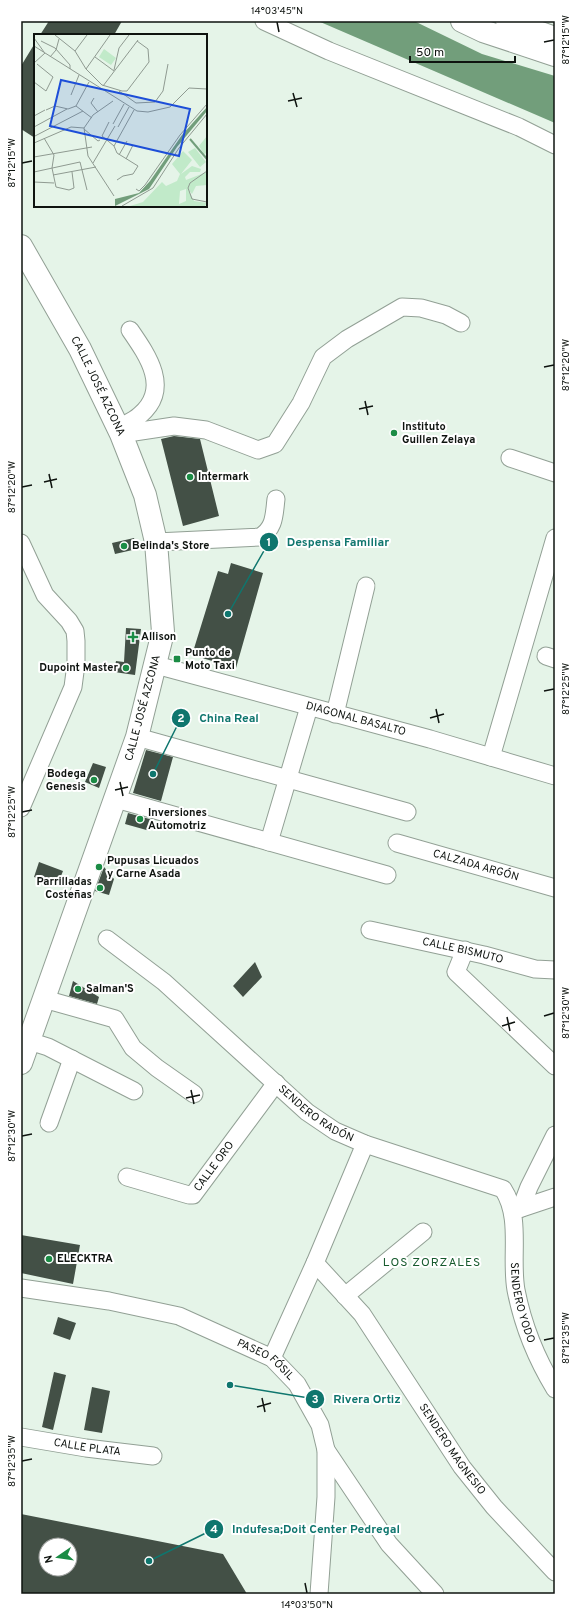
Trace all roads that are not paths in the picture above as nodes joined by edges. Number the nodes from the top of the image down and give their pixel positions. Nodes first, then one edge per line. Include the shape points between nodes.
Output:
1 (264, 21) edge
2 (462, 21) edge
3 (507, 21) edge
4 (555, 38) edge
5 (555, 55) edge
6 (555, 145) edge
7 (21, 246) edge
8 (460, 323) dead end
9 (130, 330) dead end
10 (120, 431) junction
11 (510, 458) dead end
12 (555, 473) edge
13 (276, 499) dead end
14 (555, 538) edge
15 (156, 542) junction
16 (21, 543) edge
17 (366, 586) dead end
18 (156, 665) junction
19 (309, 706) junction
20 (335, 714) junction
21 (137, 737) junction
22 (491, 757) junction
23 (555, 776) edge
24 (288, 779) junction
25 (116, 799) junction
26 (21, 808) edge
27 (407, 812) dead end
28 (269, 842) junction
29 (397, 843) dead end
30 (387, 875) dead end
31 (555, 888) edge
32 (370, 930) dead end
33 (107, 939) dead end
34 (465, 950) junction
35 (555, 970) edge
36 (44, 999) junction
37 (29, 1041) junction
38 (72, 1059) junction
39 (21, 1063) edge
40 (555, 1066) edge
41 (276, 1083) junction
42 (134, 1091) dead end
43 (194, 1094) dead end
44 (49, 1123) dead end
45 (555, 1136) edge
46 (365, 1144) junction
47 (128, 1177) dead end
48 (555, 1197) edge
49 (516, 1210) junction
50 (423, 1232) dead end
51 (315, 1263) junction
52 (21, 1288) edge
53 (345, 1296) junction
54 (272, 1358) junction
55 (555, 1389) edge
56 (21, 1437) edge
57 (326, 1450) junction
58 (153, 1456) dead end
59 (555, 1572) edge
60 (319, 1594) edge
61 (435, 1594) edge

1 - 6 street via 329,51 518,127
2 - 5 main road via 483,31
3 - 4 main road
7 - 10 main road, CALLE JOSÉ AZCONA via 80,349
8 - 10 street via 446,315 421,308 402,307 347,339 322,357 301,403 275,444 258,450 206,430 174,426
9 - 10 street via 149,359 155,391 151,402 140,415
10 - 15 main road, CALLE JOSÉ AZCONA via 145,495
11 - 12 street
13 - 15 street via 273,520 268,532 260,537
14 - 22 street
15 - 18 main road, CALLE JOSÉ AZCONA via 163,632
16 - 26 street via 45,595 69,621 75,631 76,641 72,687
17 - 20 street
18 - 19 street, DIAGONAL BASALTO
18 - 21 main road, CALLE JOSÉ AZCONA
19 - 20 street, DIAGONAL BASALTO
19 - 24 street
20 - 22 street, DIAGONAL BASALTO
21 - 24 street
21 - 25 main road, CALLE JOSÉ AZCONA
22 - 23 street, DIAGONAL BASALTO
24 - 27 street
24 - 28 street
25 - 28 street
25 - 36 main road, CALLE JOSÉ AZCONA
28 - 30 street
29 - 31 street, CALZADA ARGÓN
32 - 34 street, CALLE BISMUTO
33 - 41 street, SENDERO RADÓN via 164,982
34 - 35 street, CALLE BISMUTO via 535,969
34 - 40 street via 456,972
36 - 37 main road, CALLE JOSÉ AZCONA
36 - 43 street via 115,1019 133,1048
37 - 38 street via 48,1046
37 - 39 main road, CALLE JOSÉ AZCONA
38 - 42 street
38 - 44 street
41 - 46 street, SENDERO RADÓN via 307,1112 335,1131
41 - 47 street, CALLE ORO via 193,1195
45 - 49 street
46 - 49 street, SENDERO RADÓN via 503,1189
46 - 51 street
48 - 49 street
49 - 55 street, SENDERO YODO via 516,1289 534,1351
50 - 53 street
51 - 53 street, SENDERO MAGNESIO
51 - 54 street
52 - 54 street, PASEO FÓSIL via 109,1301 178,1316
53 - 59 street, SENDERO MAGNESIO via 362,1314 462,1466 494,1507
54 - 57 street, PASEO FÓSIL via 296,1384 320,1425
56 - 58 street, CALLE PLATA
57 - 60 street, PASEO FÓSIL via 326,1497
57 - 61 street via 389,1544

